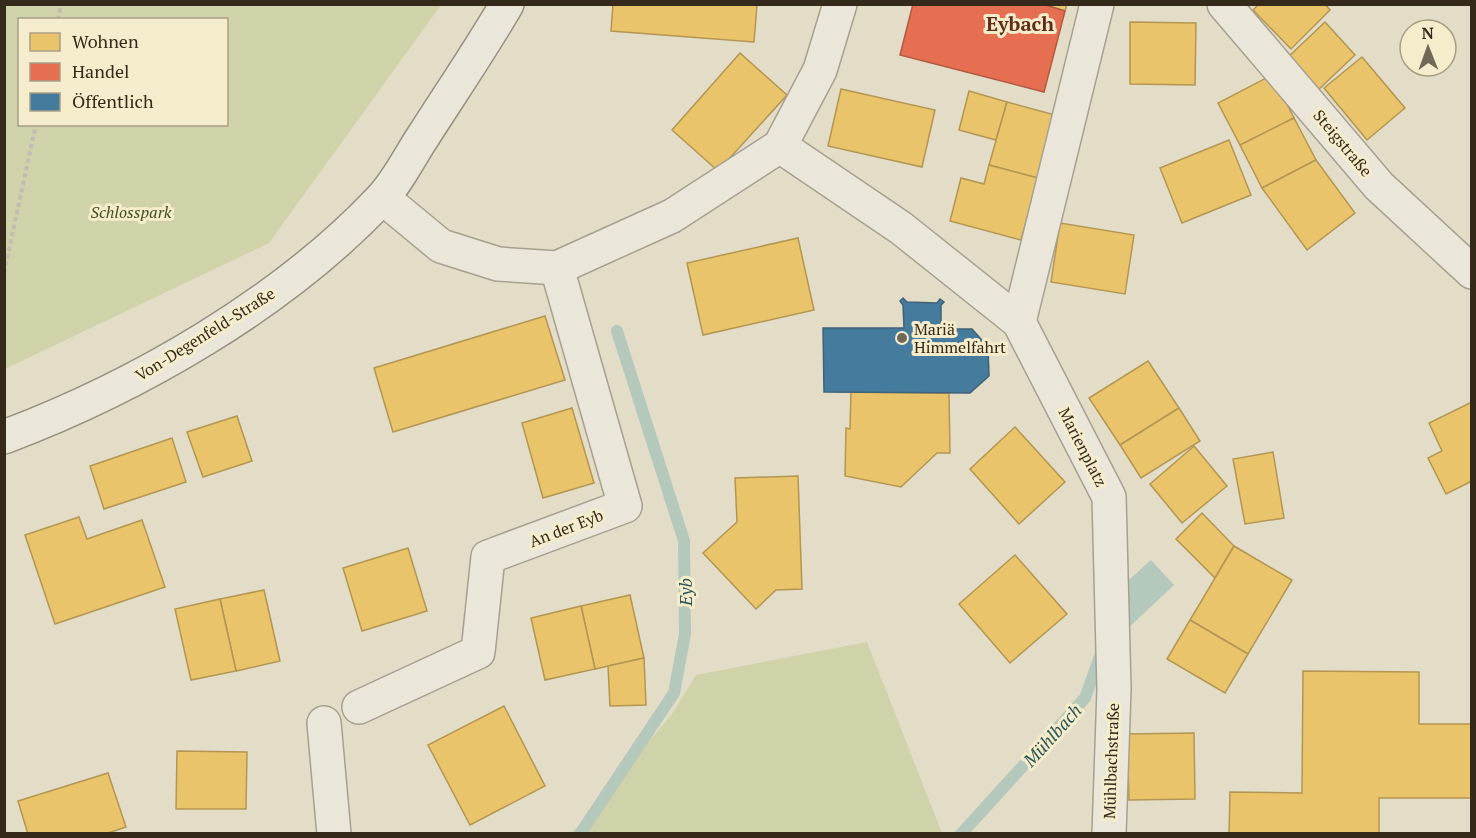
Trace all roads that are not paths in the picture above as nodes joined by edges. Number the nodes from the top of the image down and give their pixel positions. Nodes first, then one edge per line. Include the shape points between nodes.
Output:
1 (507, 4) edge
2 (840, 4) edge
3 (1097, 4) edge
4 (1224, 4) edge
5 (780, 146) junction
6 (383, 198) junction
7 (557, 268) junction
8 (1472, 272) edge
9 (1019, 322) junction
10 (4, 437) edge
11 (1114, 689) joint
12 (359, 707) dead end
13 (324, 723) dead end
14 (334, 834) edge
15 (1109, 834) edge

1 - 6 street, Von-Degenfeld-Straße
2 - 5 street via 820,70
3 - 9 street
4 - 8 street, Steigstraße via 1379,186
5 - 7 street via 672,216
5 - 9 street, Marienplatz via 901,228
6 - 7 street via 441,246 498,264
6 - 10 street, Von-Degenfeld-Straße via 316,260 241,315 143,375 53,419
7 - 12 street, An der Eyb via 625,506 488,557 478,652
9 - 11 street, Marienplatz via 1109,497
11 - 15 street, Mühlbachstraße
13 - 14 street

